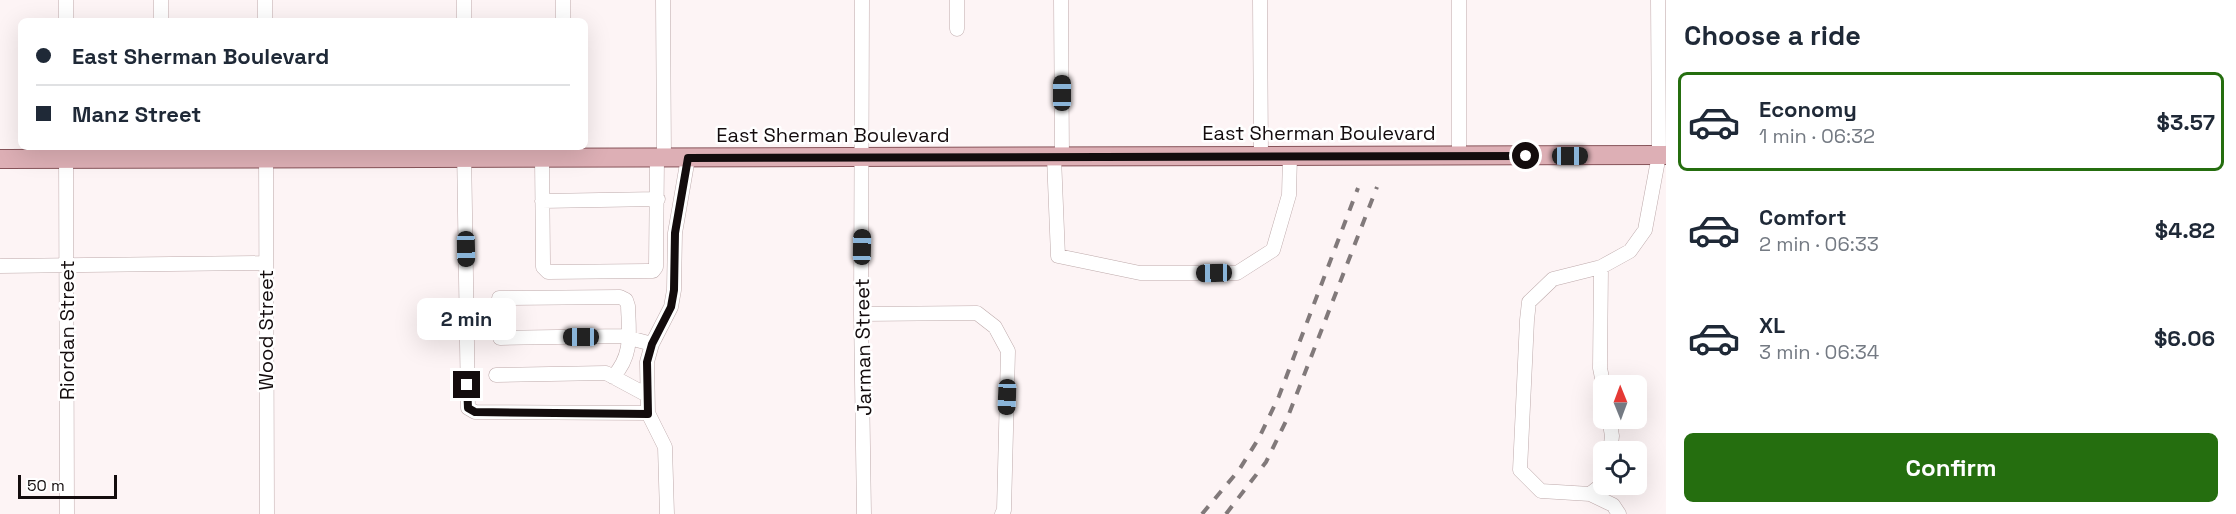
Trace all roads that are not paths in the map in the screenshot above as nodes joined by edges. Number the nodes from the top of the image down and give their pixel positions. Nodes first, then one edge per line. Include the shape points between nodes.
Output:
1 (66, 0) edge
2 (161, 0) edge
3 (265, 0) edge
4 (464, 0) edge
5 (563, 0) edge
6 (663, 0) edge
7 (862, 0) edge
8 (957, 0) edge
9 (1061, 0) edge
10 (1260, 0) edge
11 (1459, 0) edge
12 (1658, 0) edge
13 (66, 18) edge
14 (161, 18) edge
15 (265, 18) edge
16 (464, 18) edge
17 (563, 18) edge
18 (957, 30) dead end
19 (66, 153) edge
20 (160, 153) edge
21 (266, 153) edge
22 (464, 153) edge
23 (563, 153) edge
24 (1663, 155) edge
25 (1261, 156) junction
26 (1290, 156) junction
27 (1459, 156) junction
28 (863, 157) junction
29 (1058, 157) junction
30 (542, 158) junction
31 (661, 158) junction
32 (688, 158) junction
33 (0, 159) edge
34 (657, 199) junction
35 (543, 201) junction
36 (266, 263) junction
37 (67, 265) junction
38 (0, 266) edge
39 (1601, 267) junction
40 (499, 298) dead end
41 (861, 314) junction
42 (500, 338) dead end
43 (629, 338) junction
44 (652, 344) junction
45 (496, 375) dead end
46 (1601, 375) edge
47 (613, 377) junction
48 (647, 395) junction
49 (648, 414) junction
50 (1593, 492) edge
51 (1590, 494) junction
52 (67, 514) edge
53 (267, 514) edge
54 (667, 514) edge
55 (864, 514) edge
56 (1002, 514) edge
57 (1619, 514) edge

1 - 13 street
2 - 14 street
3 - 15 street
4 - 16 street
5 - 17 street
6 - 31 street
7 - 28 street, Jarman Street
8 - 18 street
9 - 29 street
10 - 25 street
11 - 27 street
12 - 24 street
19 - 20 main road, East Sherman Boulevard
19 - 33 main road, East Sherman Boulevard
19 - 37 street, Riordan Street
20 - 21 main road, East Sherman Boulevard
21 - 22 main road, East Sherman Boulevard
21 - 36 street, Wood Street
22 - 30 main road, East Sherman Boulevard
22 - 49 street via 468,408 475,412
23 - 30 main road, East Sherman Boulevard
23 - 31 main road, East Sherman Boulevard
24 - 27 main road, East Sherman Boulevard
24 - 39 street via 1645,230 1630,251
25 - 26 main road, East Sherman Boulevard
25 - 29 main road, East Sherman Boulevard
26 - 27 main road, East Sherman Boulevard
26 - 29 street via 1289,195 1273,250 1237,273 1191,274 1140,273 1058,256
28 - 29 main road, East Sherman Boulevard
28 - 32 main road, East Sherman Boulevard
28 - 41 street, Jarman Street
30 - 35 street
31 - 32 main road, East Sherman Boulevard
31 - 34 street
32 - 44 street via 675,233 671,307
34 - 35 street
34 - 35 street via 658,260 653,271 548,272 543,267
36 - 37 street
36 - 53 street, Wood Street
37 - 38 street
37 - 52 street, Riordan Street
39 - 46 street
39 - 51 street via 1553,279 1529,302 1526,331 1520,470 1541,491
40 - 43 street via 620,297 628,306
41 - 55 street, Jarman Street
41 - 56 street via 977,313 994,327 1008,351
42 - 43 street
43 - 44 street
43 - 47 street via 628,354
44 - 48 street via 647,362
45 - 47 street via 606,373
47 - 48 street
48 - 49 street
49 - 54 street via 665,447
50 - 51 street
51 - 57 street via 1613,505

